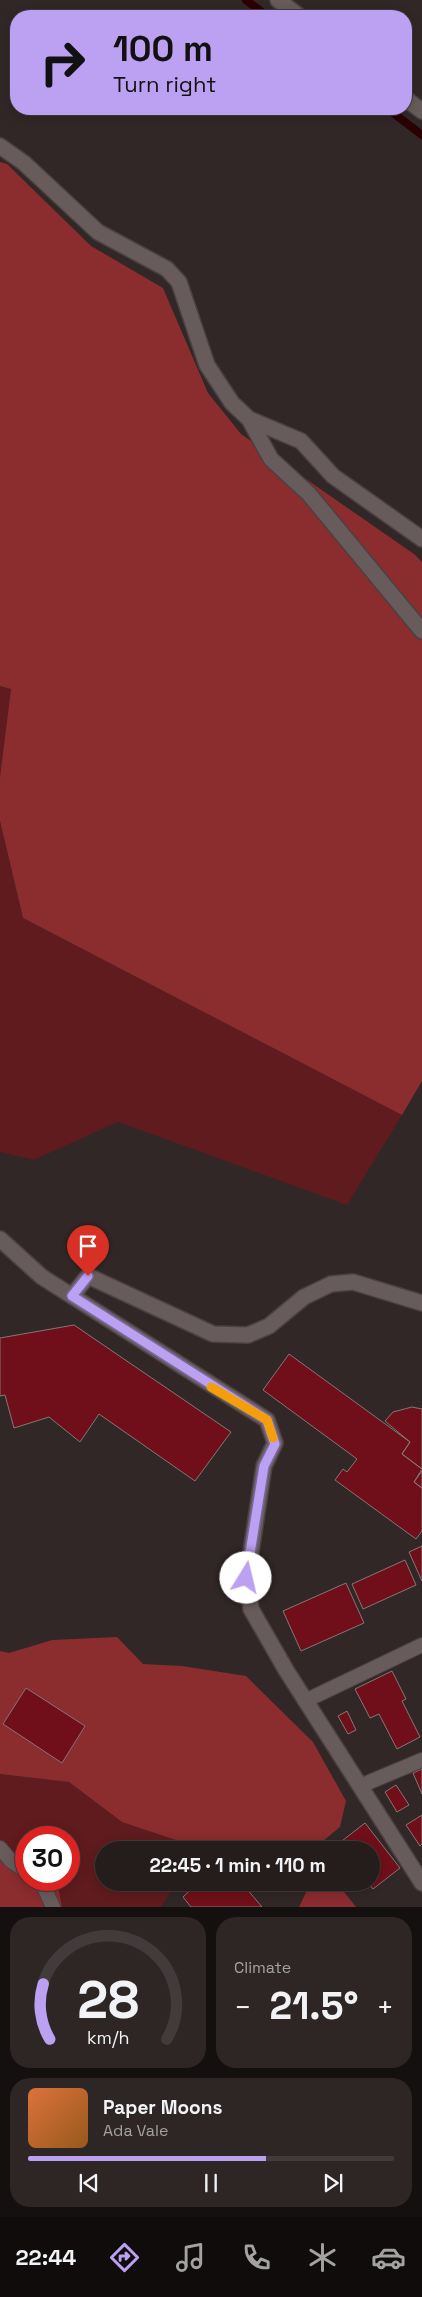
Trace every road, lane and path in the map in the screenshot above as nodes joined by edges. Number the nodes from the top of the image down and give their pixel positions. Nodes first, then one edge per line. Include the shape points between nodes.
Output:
1 (278, 0) edge
2 (291, 10) edge
3 (0, 146) edge
4 (249, 419) junction
5 (422, 539) edge
6 (422, 631) edge
7 (0, 1239) edge
8 (72, 1296) junction
9 (422, 1303) edge
10 (422, 1645) edge
11 (305, 1700) junction
12 (422, 1760) edge
13 (360, 1786) junction
14 (0, 1848) edge
15 (15, 1864) edge
16 (420, 1875) edge
17 (46, 1891) edge
18 (53, 1907) edge

1 - 2 street
3 - 4 street via 24,163 98,232 167,269 179,282 207,365 232,403
4 - 5 street via 301,440 333,476
4 - 6 street via 271,459 309,494
7 - 8 street via 42,1276
8 - 9 street via 88,1276 213,1334 248,1335 269,1326 304,1297 331,1284 353,1282
8 - 11 street via 267,1420 275,1444 264,1466 246,1578 251,1609
10 - 11 lane
11 - 13 street
12 - 13 lane
13 - 16 street
14 - 15 lane
17 - 18 lane

